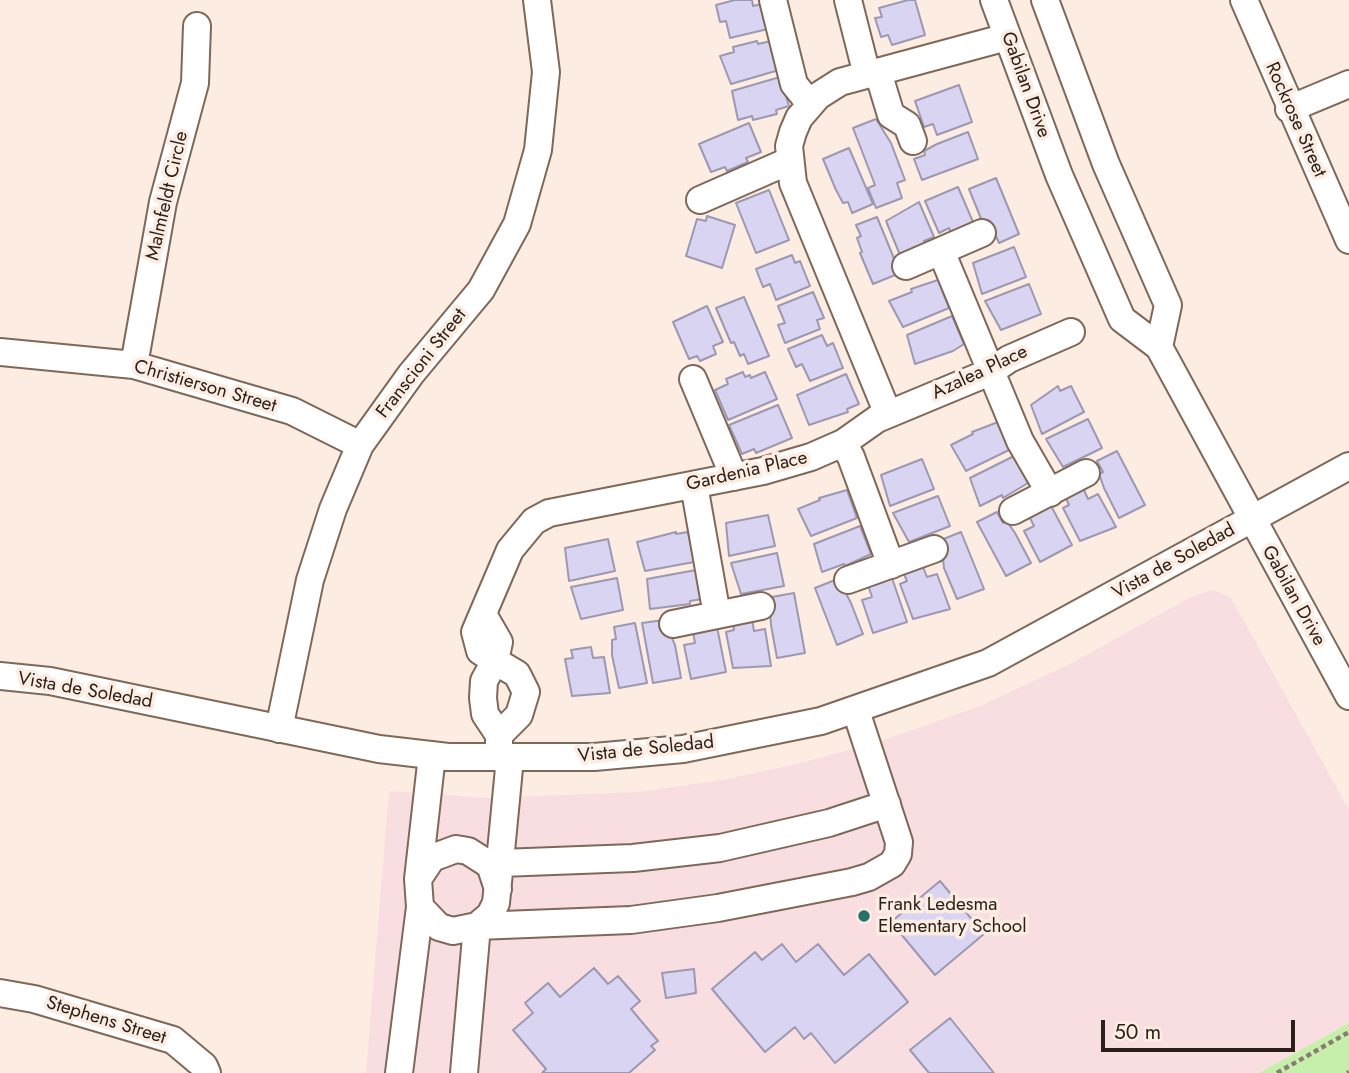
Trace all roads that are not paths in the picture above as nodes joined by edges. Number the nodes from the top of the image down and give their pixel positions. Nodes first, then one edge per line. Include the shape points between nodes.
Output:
1 (537, 0) edge
2 (773, 0) edge
3 (848, 0) edge
4 (994, 0) edge
5 (1045, 0) edge
6 (1244, 0) edge
7 (197, 26) dead end
8 (1007, 37) junction
9 (873, 74) junction
10 (1349, 84) edge
11 (810, 104) junction
12 (1289, 109) junction
13 (914, 141) dead end
14 (789, 161) junction
15 (700, 200) dead end
16 (982, 233) dead end
17 (1349, 240) edge
18 (941, 251) junction
19 (906, 266) dead end
20 (1071, 332) dead end
21 (1158, 347) junction
22 (0, 352) edge
23 (134, 365) junction
24 (990, 372) junction
25 (693, 379) dead end
26 (888, 414) junction
27 (843, 443) junction
28 (360, 445) junction
29 (1349, 466) edge
30 (1086, 473) dead end
31 (734, 477) junction
32 (694, 485) junction
33 (1050, 492) junction
34 (1013, 512) dead end
35 (1251, 520) junction
36 (934, 549) dead end
37 (891, 565) junction
38 (848, 580) dead end
39 (761, 607) dead end
40 (717, 615) junction
41 (673, 624) dead end
42 (495, 662) junction
43 (0, 676) edge
44 (1349, 695) edge
45 (856, 711) junction
46 (279, 729) junction
47 (503, 751) junction
48 (432, 755) junction
49 (887, 804) junction
50 (500, 876) junction
51 (418, 879) junction
52 (420, 907) junction
53 (477, 926) junction
54 (0, 993) edge
55 (205, 1070) edge
56 (399, 1073) edge
57 (464, 1073) edge

1 - 28 street, Franscioni Street via 546,72 537,150 517,224 481,290
2 - 11 street via 794,84
3 - 9 street
4 - 8 street, Gabilan Drive
5 - 21 street via 1101,152 1168,305
6 - 12 street, Rockrose Street
7 - 23 street, Malmfeldt Circle via 195,83 163,202
8 - 9 street
8 - 21 street, Gabilan Drive via 1055,165 1122,320
9 - 11 street via 829,88
9 - 13 street via 891,115 907,125
10 - 12 street
11 - 14 street via 793,132
12 - 17 street, Rockrose Street
14 - 15 street
14 - 26 street via 800,201
16 - 18 street
18 - 19 street
18 - 24 street
20 - 24 street, Azalea Place
21 - 35 street, Gabilan Drive
22 - 23 street, Christierson Street
23 - 28 street, Christierson Street via 292,411
24 - 26 street, Azalea Place
24 - 33 street via 1020,441
25 - 31 street
26 - 27 street, Gardenia Place
27 - 31 street, Gardenia Place via 789,465
27 - 37 street
28 - 46 street, Franscioni Street via 310,580
29 - 35 street
30 - 33 street
31 - 32 street, Gardenia Place
32 - 40 street
32 - 42 street, Gardenia Place via 540,517 520,534 484,616 499,642
33 - 34 street
35 - 44 street, Gabilan Drive
35 - 45 street, Vista de Soledad via 988,663
36 - 37 street
37 - 38 street
39 - 40 street
40 - 41 street
42 - 47 street via 484,681 483,698 488,722
42 - 47 street via 517,674 526,692
43 - 46 street, Vista de Soledad via 50,681
45 - 47 street, Vista de Soledad via 683,749 594,757
45 - 49 street
46 - 48 street, Vista de Soledad
47 - 48 street, Vista de Soledad
47 - 50 street
48 - 51 street
49 - 50 street via 720,848
49 - 53 street via 899,842 898,854 892,864 869,877 670,915
50 - 51 street via 468,850 432,858
50 - 53 street via 490,915
51 - 52 street
52 - 53 street via 439,927 453,931
52 - 56 street
53 - 57 street
54 - 55 street, Stephens Street via 173,1040

